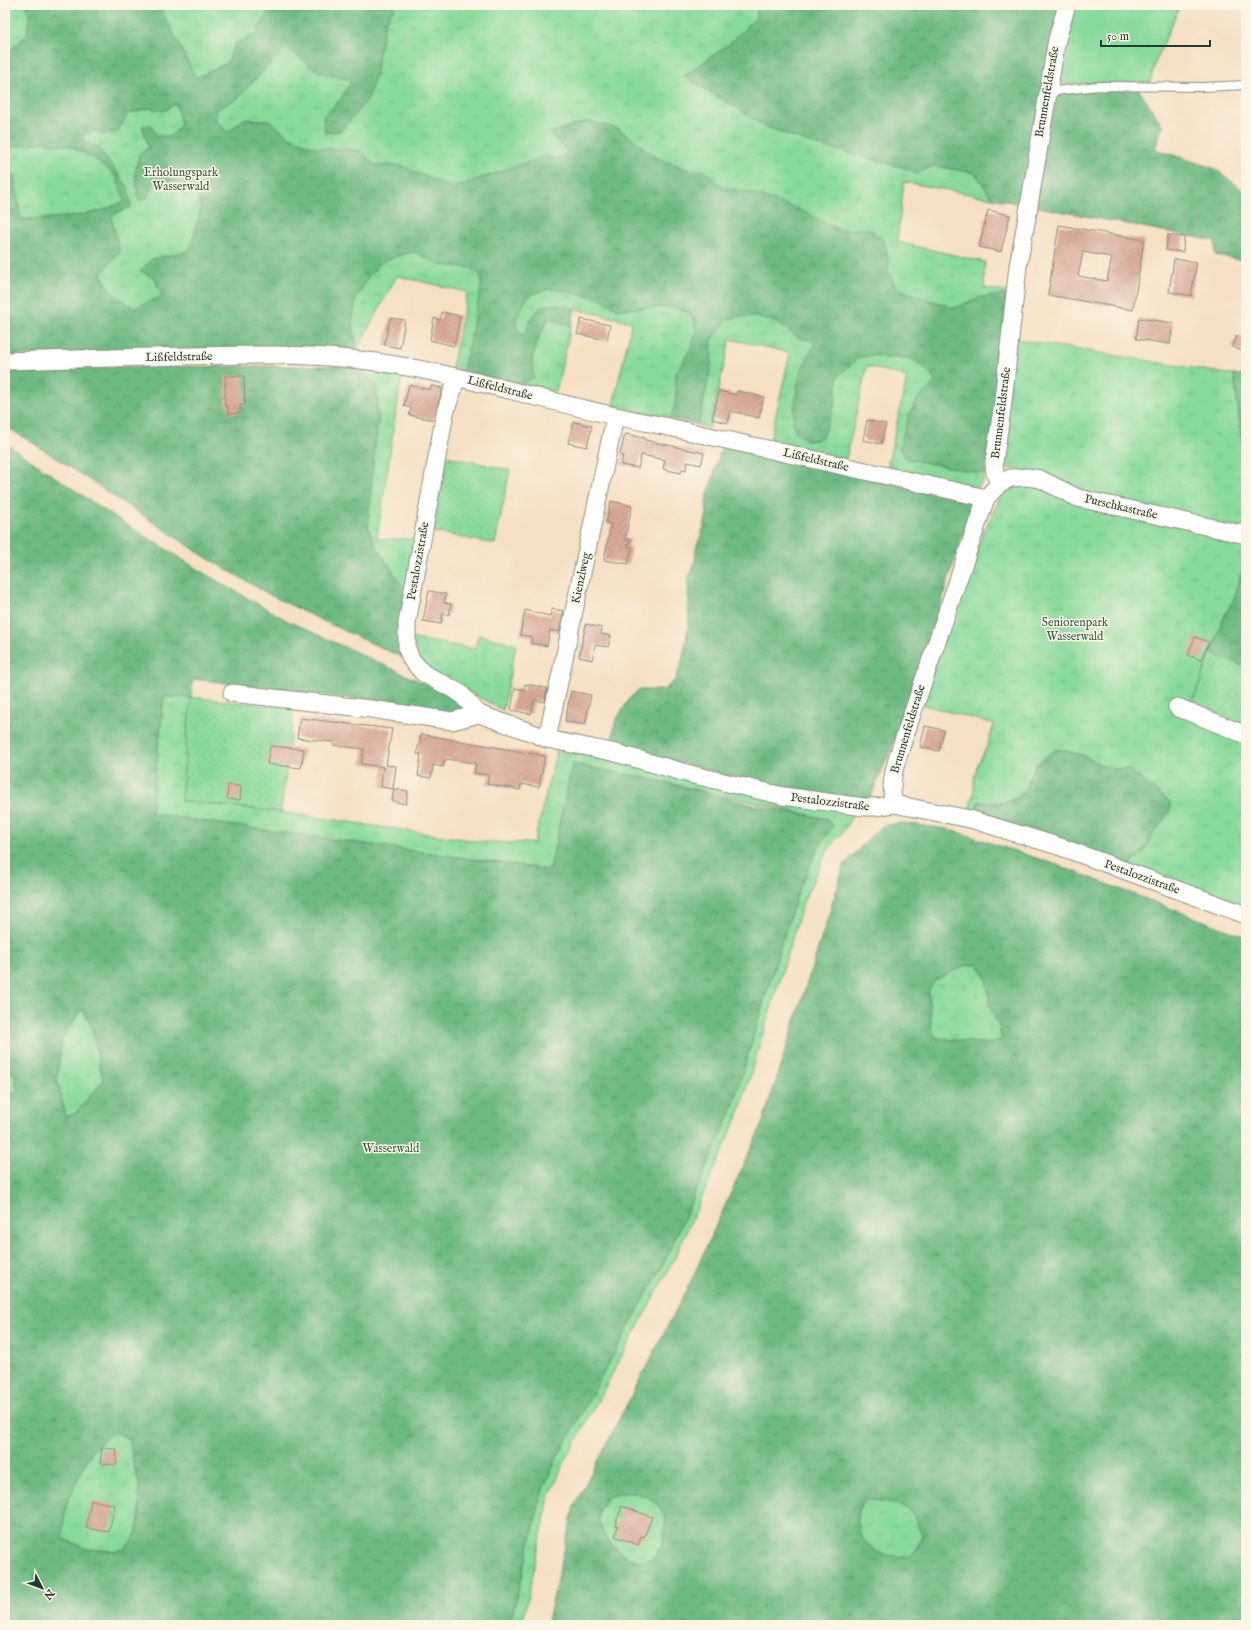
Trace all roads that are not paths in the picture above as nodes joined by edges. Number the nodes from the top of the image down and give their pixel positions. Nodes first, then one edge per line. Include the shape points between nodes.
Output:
1 (1067, 5) edge
2 (1246, 85) edge
3 (1047, 92) junction
4 (5, 360) edge
5 (457, 377) junction
6 (615, 417) junction
7 (1000, 483) junction
8 (986, 498) junction
9 (1246, 535) edge
10 (232, 693) dead end
11 (1177, 707) dead end
12 (479, 714) junction
13 (1246, 735) edge
14 (547, 739) junction
15 (894, 804) junction
16 (1246, 915) edge

1 - 3 street, Brunnenfeldstraße via 1056,39
2 - 3 lane via 1098,86
3 - 7 street, Brunnenfeldstraße via 1018,266 994,462 995,474
4 - 5 street, Lißfeldstraße via 287,354 397,365
5 - 6 street, Lißfeldstraße
5 - 12 street, Pestalozzistraße via 445,413 436,461 407,623 407,649 411,659 423,672 460,693
6 - 8 street, Lißfeldstraße
6 - 14 street, Kienzlweg
7 - 8 street, Brunnenfeldstraße
7 - 9 street, Purschkastraße via 1011,478 1027,477 1040,480 1078,498
8 - 15 street, Brunnenfeldstraße via 938,634 895,768 891,794
10 - 12 street via 452,721
11 - 13 street
12 - 14 street, Pestalozzistraße
14 - 15 street, Pestalozzistraße via 612,752 783,796 864,807
15 - 16 street, Pestalozzistraße via 1004,828

